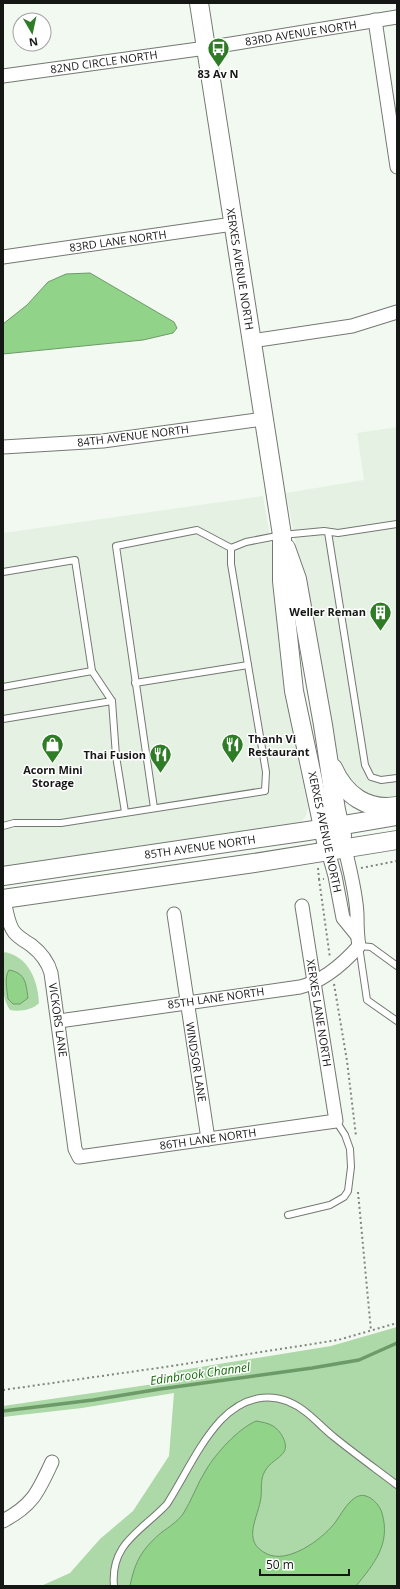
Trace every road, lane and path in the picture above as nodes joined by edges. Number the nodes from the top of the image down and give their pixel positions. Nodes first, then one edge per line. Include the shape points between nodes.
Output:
1 (199, 3) edge
2 (397, 17) edge
3 (376, 20) junction
4 (206, 48) junction
5 (3, 76) edge
6 (397, 167) edge
7 (233, 224) junction
8 (3, 257) edge
9 (397, 312) edge
10 (251, 341) junction
11 (262, 419) junction
12 (3, 447) edge
13 (397, 524) edge
14 (328, 532) junction
15 (282, 535) junction
16 (231, 548) junction
17 (3, 572) edge
18 (248, 665) junction
19 (92, 671) junction
20 (135, 683) junction
21 (3, 686) edge
22 (112, 701) junction
23 (3, 719) edge
24 (328, 757) junction
25 (397, 778) edge
26 (397, 806) edge
27 (154, 808) junction
28 (125, 812) junction
29 (397, 816) edge
30 (3, 826) edge
31 (331, 827) junction
32 (397, 840) edge
33 (337, 850) junction
34 (397, 861) edge
35 (318, 868) dead end
36 (357, 869) dead end
37 (3, 876) edge
38 (330, 878) dead end
39 (319, 880) junction
40 (3, 899) edge
41 (302, 906) dead end
42 (174, 914) dead end
43 (358, 940) junction
44 (397, 966) edge
45 (332, 971) junction
46 (313, 984) junction
47 (186, 1002) junction
48 (59, 1021) junction
49 (397, 1021) edge
50 (336, 1120) junction
51 (208, 1139) junction
52 (356, 1139) dead end
53 (80, 1157) joint
54 (358, 1191) dead end
55 (288, 1215) dead end
56 (397, 1323) edge
57 (371, 1331) junction
58 (3, 1390) edge
59 (52, 1462) dead end
60 (397, 1485) edge
61 (3, 1521) edge
62 (114, 1586) edge

1 - 4 street, XERXES AVENUE NORTH
2 - 3 street, 83RD AVENUE NORTH
3 - 4 street, 83RD AVENUE NORTH
3 - 6 street
4 - 5 street, 82ND CIRCLE NORTH
4 - 7 street, XERXES AVENUE NORTH
7 - 8 street, 83RD LANE NORTH
7 - 10 street, XERXES AVENUE NORTH
9 - 10 street via 352,326
10 - 11 street, XERXES AVENUE NORTH
11 - 12 street, 84TH AVENUE NORTH via 103,441
11 - 15 street, XERXES AVENUE NORTH
13 - 14 lane via 338,533
14 - 15 lane
14 - 25 lane via 365,765 371,776 381,780
15 - 16 lane via 246,542
15 - 24 street, XERXES AVENUE NORTH via 297,579
15 - 31 street, XERXES AVENUE NORTH via 282,582 294,691
16 - 18 lane via 231,564
16 - 20 lane via 197,530 116,546
17 - 19 lane via 75,560
18 - 20 lane
18 - 27 lane via 266,772 265,790
19 - 21 lane
19 - 22 lane
20 - 27 lane
22 - 23 lane
22 - 28 lane via 116,756
24 - 26 street via 339,781 355,797 380,807
24 - 31 street, XERXES AVENUE NORTH
27 - 28 lane
28 - 30 lane via 61,823 14,823
29 - 31 street, 85TH AVENUE NORTH
31 - 33 street, XERXES AVENUE NORTH
31 - 37 street, 85TH AVENUE NORTH
32 - 33 street
33 - 40 street
33 - 43 street, XERXES AVENUE NORTH via 350,871 357,914
34 - 36 path
35 - 39 path
38 - 39 path
39 - 45 path
40 - 48 street, VICKORS LANE via 13,930 32,946 49,966
41 - 46 street, XERXES LANE NORTH
42 - 47 street, WINDSOR LANE
43 - 44 lane
43 - 45 street, 85TH LANE NORTH via 349,957
43 - 49 lane via 367,1000
45 - 46 street, 85TH LANE NORTH
45 - 52 path via 347,1061
46 - 47 street, 85TH LANE NORTH
46 - 50 street, XERXES LANE NORTH
47 - 48 street, 85TH LANE NORTH
47 - 51 street, WINDSOR LANE
48 - 53 street, VICKORS LANE via 75,1150
50 - 51 street, 86TH LANE NORTH
50 - 55 lane via 350,1149 348,1190 344,1197 330,1205
51 - 53 street, 86TH LANE NORTH
54 - 57 path
56 - 57 path
57 - 58 path via 338,1340
59 - 61 street via 39,1490 27,1505
60 - 62 lane via 335,1438 306,1412 291,1403 280,1398 246,1401 222,1420 205,1441 167,1504 122,1547 117,1557

